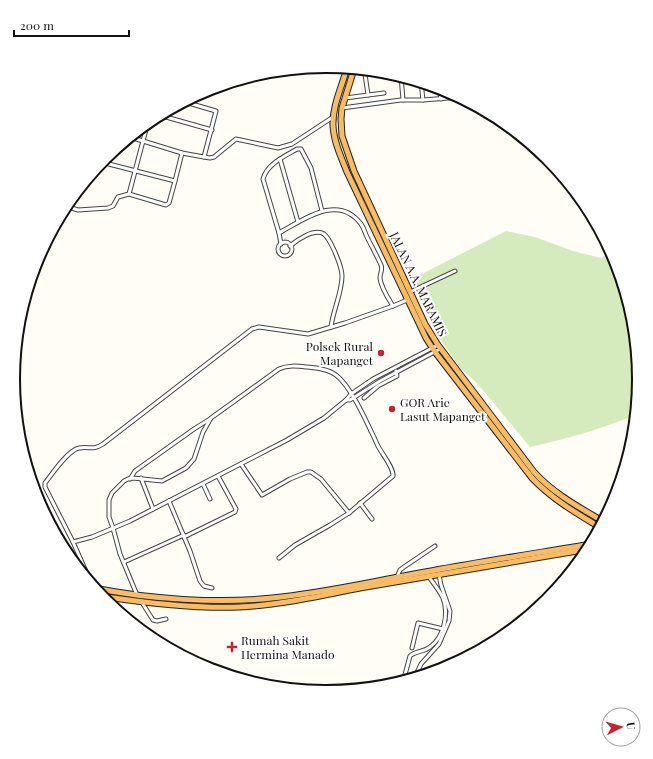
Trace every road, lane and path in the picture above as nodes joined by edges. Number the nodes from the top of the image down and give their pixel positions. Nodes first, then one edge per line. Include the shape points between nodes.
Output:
1 (345, 74) edge
2 (352, 74) edge
3 (366, 76) edge
4 (402, 82) edge
5 (422, 88) edge
6 (384, 93) dead end
7 (368, 95) junction
8 (440, 95) edge
9 (345, 98) junction
10 (441, 99) junction
11 (449, 99) edge
12 (403, 100) junction
13 (423, 100) junction
14 (192, 104) edge
15 (342, 108) junction
16 (168, 117) edge
17 (334, 117) junction
18 (212, 130) junction
19 (145, 133) edge
20 (137, 139) edge
21 (143, 140) junction
22 (182, 153) junction
23 (204, 157) junction
24 (280, 158) junction
25 (109, 164) edge
26 (135, 170) junction
27 (175, 181) junction
28 (129, 194) junction
29 (72, 208) edge
30 (322, 211) junction
31 (298, 222) junction
32 (279, 233) junction
33 (281, 244) junction
34 (290, 246) junction
35 (387, 257) junction
36 (379, 261) junction
37 (455, 272) dead end
38 (410, 292) junction
39 (407, 300) junction
40 (393, 306) junction
41 (331, 328) junction
42 (439, 347) junction
43 (434, 351) junction
44 (396, 372) junction
45 (351, 394) junction
46 (354, 398) junction
47 (364, 398) dead end
48 (346, 400) junction
49 (212, 418) junction
50 (241, 464) junction
51 (218, 476) junction
52 (130, 478) junction
53 (141, 478) junction
54 (203, 484) junction
55 (210, 499) dead end
56 (169, 501) junction
57 (360, 503) junction
58 (153, 509) junction
59 (348, 513) junction
60 (372, 518) dead end
61 (597, 523) edge
62 (597, 523) edge
63 (113, 528) junction
64 (184, 536) junction
65 (73, 542) junction
66 (435, 546) dead end
67 (583, 548) edge
68 (566, 551) junction
69 (279, 558) dead end
70 (124, 562) junction
71 (85, 569) edge
72 (439, 575) junction
73 (396, 577) junction
74 (429, 577) junction
75 (212, 588) dead end
76 (104, 590) edge
77 (137, 595) junction
78 (111, 597) edge
79 (141, 601) junction
80 (166, 619) dead end
81 (443, 628) junction
82 (412, 648) dead end
83 (420, 652) junction
84 (426, 659) junction
85 (417, 673) edge
86 (404, 676) edge

1 - 17 highway
2 - 9 highway, JALAN A.A. MARAMIS
3 - 7 street
4 - 12 street
5 - 13 street
6 - 7 street
7 - 9 street
8 - 10 street
9 - 15 highway, JALAN A.A. MARAMIS
10 - 11 street
10 - 13 street
12 - 13 street
12 - 15 street
14 - 18 street via 216,111
15 - 38 highway, JALAN A.A. MARAMIS via 342,136 354,171
16 - 18 street
17 - 23 street via 292,144 278,148 236,139 214,157
17 - 35 highway via 339,153
18 - 23 street
19 - 21 street
20 - 21 street
21 - 22 street
21 - 26 street
22 - 23 street
22 - 27 street
24 - 30 street via 301,149 311,168
24 - 31 street
24 - 32 street via 266,171 263,179
25 - 26 street
26 - 27 street
26 - 28 street
27 - 28 street via 166,205
28 - 29 street via 118,197 113,206 108,208
30 - 31 street
30 - 36 street via 339,210 352,214 362,225
31 - 32 street
32 - 33 street
33 - 34 street via 286,243
33 - 34 street via 278,251 284,256 291,252
34 - 41 street via 305,236 319,232 332,245 342,277
35 - 36 street
35 - 39 highway
36 - 40 street via 382,270 380,278
37 - 38 street
38 - 42 highway, JALAN A.A. MARAMIS
39 - 40 street
39 - 43 highway
40 - 41 street
41 - 65 street via 308,334 259,327 252,329 104,444 95,449 79,448 70,452 45,483 45,487
42 - 43 street
42 - 61 highway, JALAN A.A. MARAMIS via 540,480
43 - 44 street
43 - 45 street via 373,379
43 - 62 highway via 535,482 558,502
44 - 46 street
44 - 47 street via 397,376 378,386
45 - 46 street
45 - 48 street
45 - 49 street via 336,375 330,372 284,366
46 - 48 street
46 - 57 street via 393,473 393,476
48 - 50 street via 318,422
49 - 52 street via 135,471
49 - 53 street via 203,432 194,459 186,468 162,481
50 - 51 street
50 - 59 street via 262,495 295,477 314,472
51 - 54 street
51 - 64 street via 236,509 235,512
52 - 53 street
52 - 63 street via 117,487 108,500 109,517
53 - 58 street
54 - 55 street
54 - 56 street
56 - 58 street
56 - 64 street
57 - 59 street
57 - 60 street
58 - 63 street
59 - 69 street via 295,545
63 - 65 street
63 - 70 street
64 - 70 street
64 - 75 street via 200,581 204,586
65 - 71 street
66 - 73 street via 400,570
67 - 68 highway
68 - 72 highway
68 - 73 highway
70 - 77 street
72 - 74 highway
72 - 84 street via 450,612 449,621 439,644
73 - 77 highway via 311,593 261,599
74 - 79 highway via 256,606 219,608
74 - 81 street via 445,606
76 - 77 highway
78 - 79 highway
79 - 80 street via 153,620
81 - 82 street via 418,623
81 - 83 street via 432,646
83 - 84 street
83 - 86 street via 410,656
84 - 85 street

